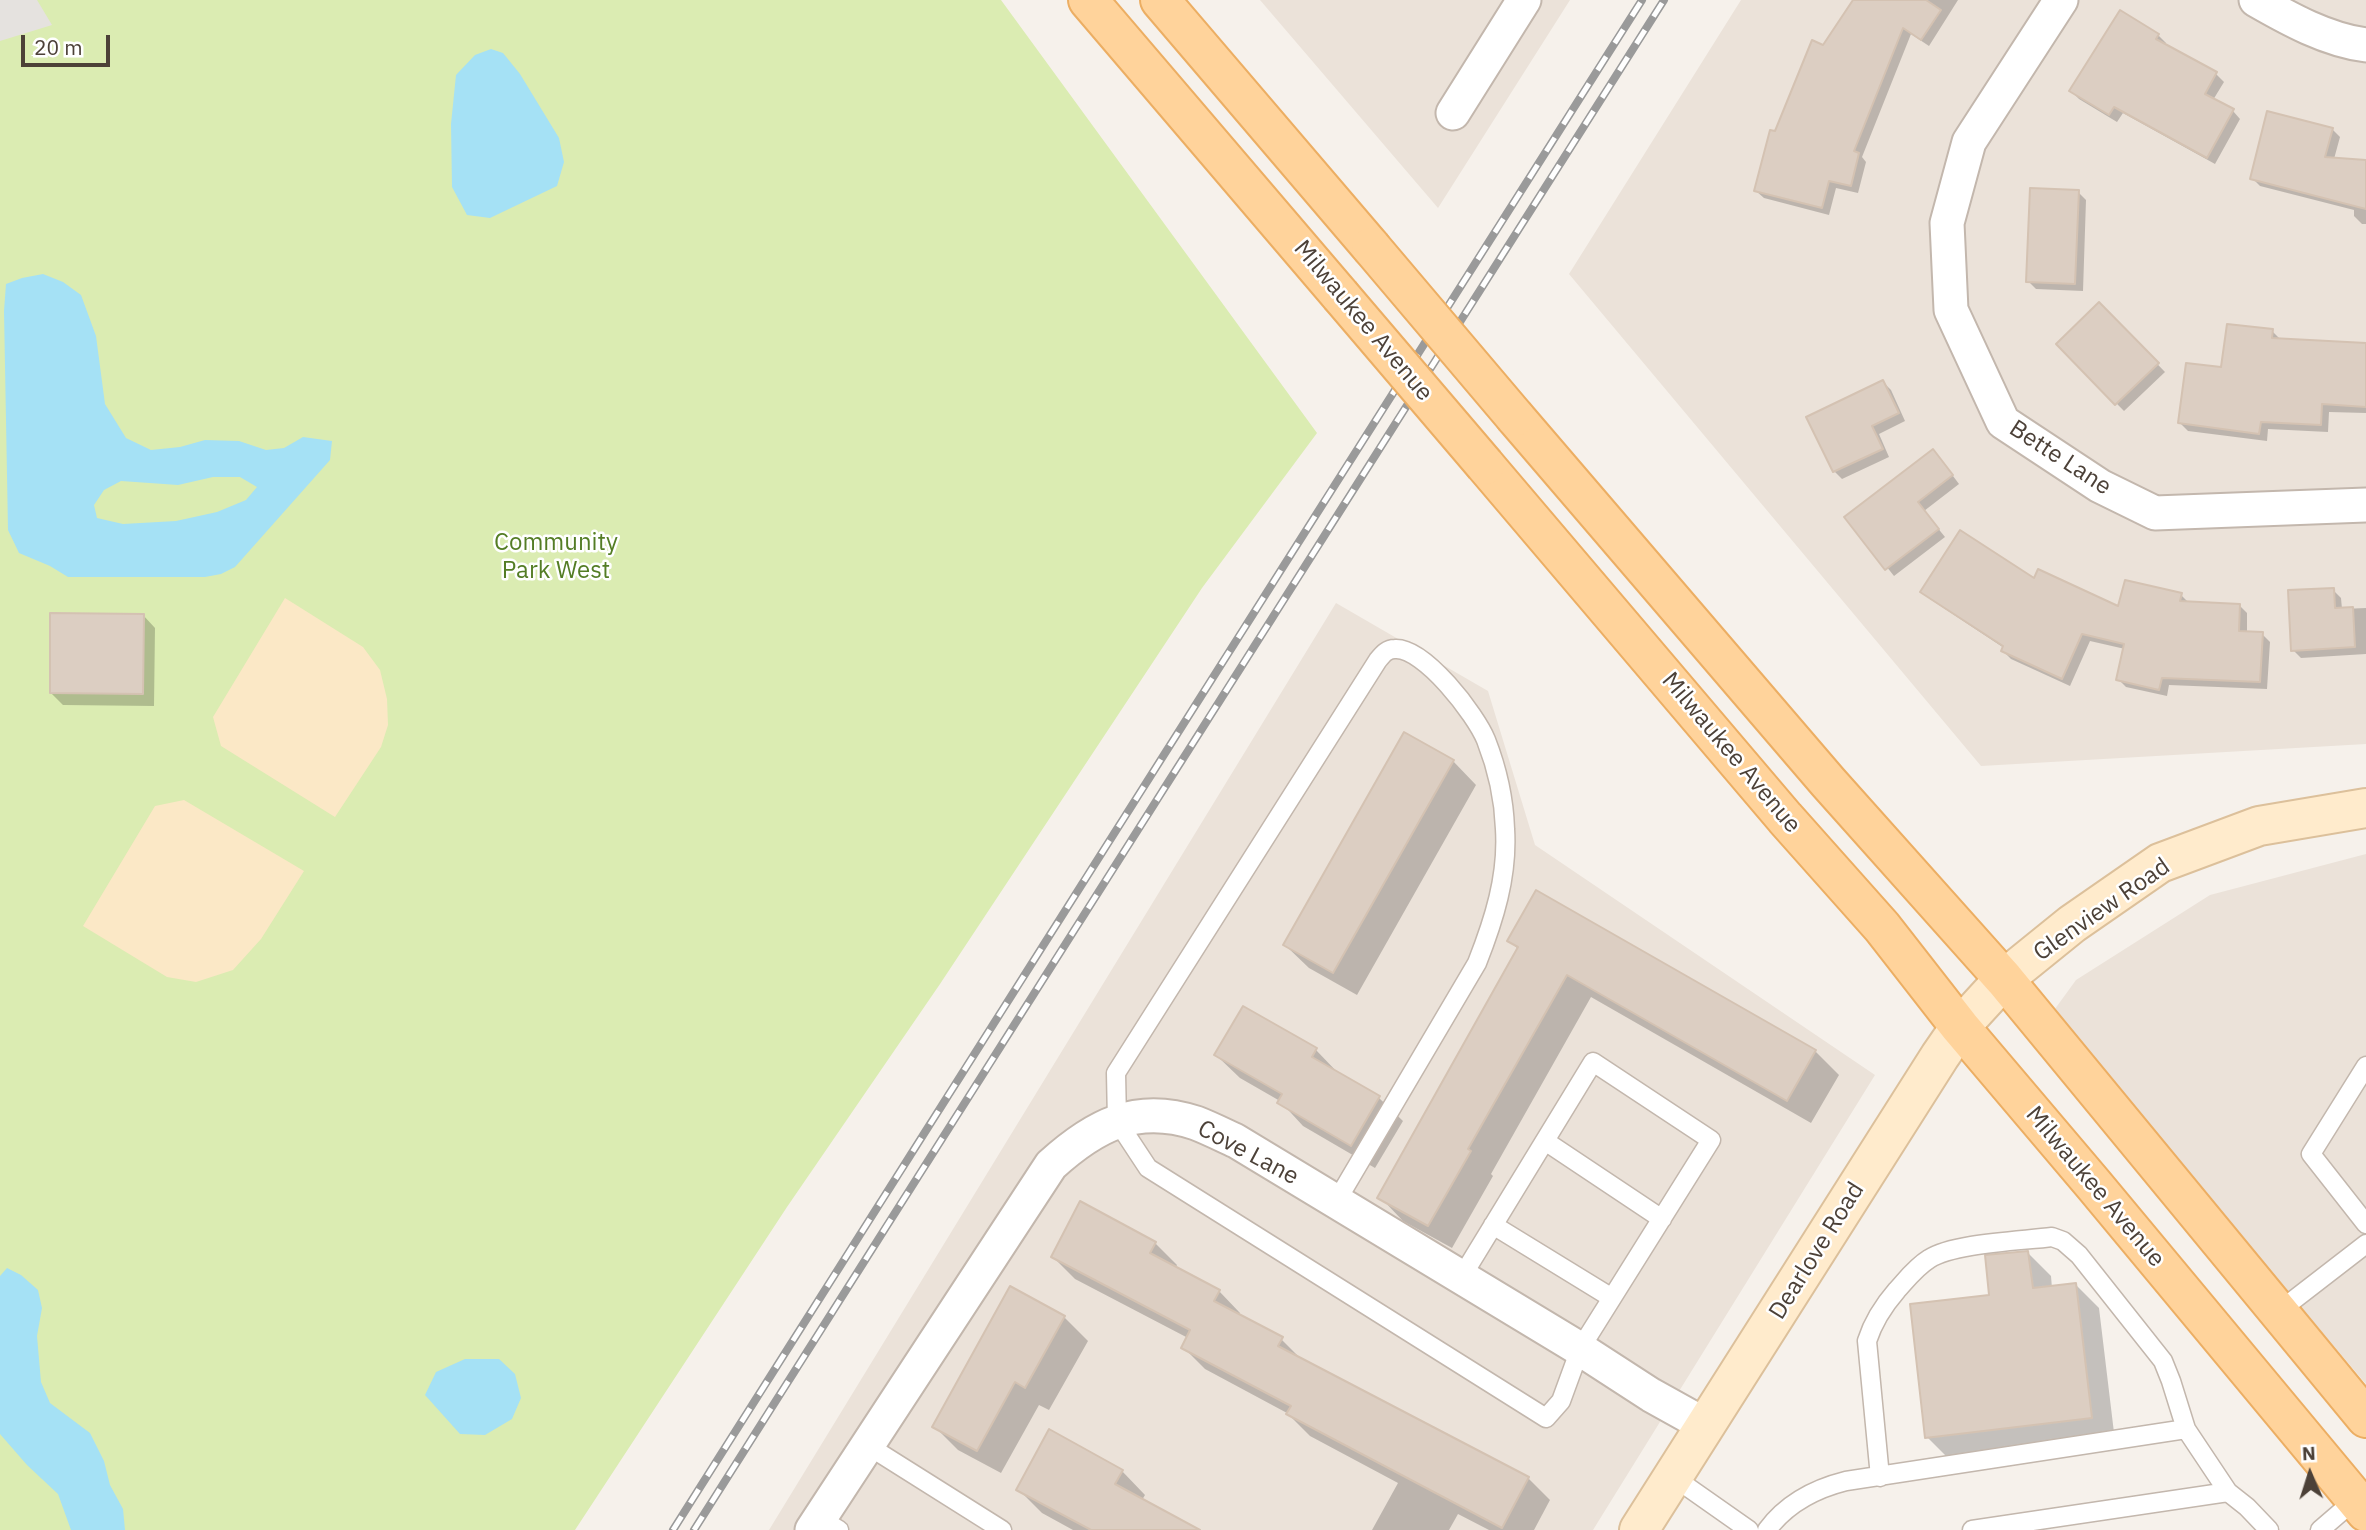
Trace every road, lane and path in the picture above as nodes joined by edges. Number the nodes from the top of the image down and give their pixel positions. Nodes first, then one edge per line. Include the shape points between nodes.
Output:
1 (1088, 0) edge
2 (1160, 0) edge
3 (1524, 0) edge
4 (2061, 0) edge
5 (2256, 0) edge
6 (2366, 45) edge
7 (1453, 113) dead end
8 (2366, 505) edge
9 (2366, 808) edge
10 (2004, 979) junction
11 (1960, 1027) junction
12 (2366, 1066) edge
13 (1117, 1121) junction
14 (1545, 1141) junction
15 (1336, 1202) junction
16 (1662, 1219) junction
17 (2366, 1224) edge
18 (1493, 1225) junction
19 (2366, 1244) edge
20 (1461, 1278) junction
21 (1612, 1298) junction
22 (2278, 1312) junction
23 (1580, 1349) junction
24 (2366, 1418) edge
25 (1705, 1425) junction
26 (2186, 1429) junction
27 (867, 1445) junction
28 (1672, 1476) junction
29 (1880, 1477) junction
30 (2228, 1492) junction
31 (2361, 1505) edge
32 (823, 1526) edge
33 (1002, 1530) edge
34 (1639, 1530) edge
35 (1749, 1530) edge
36 (1767, 1530) edge
37 (1972, 1530) edge
38 (2269, 1530) edge
39 (2320, 1530) edge

1 - 11 main road, Milwaukee Avenue, bridge via 1882,928
2 - 10 main road, bridge via 1828,782
3 - 7 street
4 - 8 street, Bette Lane via 1969,142 1947,223 1951,310 2003,422 2099,486 2155,513
5 - 6 street via 2304,26
9 - 10 main road, Glenview Road via 2259,826 2160,863 2072,924
10 - 11 main road, Dearlove Road
10 - 22 main road
11 - 25 main road, Dearlove Road
11 - 31 main road, Milwaukee Avenue
12 - 17 lane via 2311,1154
13 - 15 street, Cove Lane via 1167,1116 1196,1123
13 - 15 lane via 1116,1073 1378,660 1387,650 1406,651 1457,694 1485,738 1502,803 1505,867 1492,926 1477,963
13 - 23 lane via 1147,1168 1546,1419 1561,1401
13 - 27 street, Cove Lane via 1095,1130 1051,1165
14 - 16 lane
14 - 16 lane via 1593,1062 1668,1111 1711,1140
14 - 18 lane
15 - 20 street, Cove Lane
16 - 21 lane
18 - 20 lane
18 - 21 lane
19 - 22 lane
20 - 23 street, Cove Lane
21 - 23 lane
22 - 24 main road
23 - 25 street, Cove Lane
25 - 28 main road, Dearlove Road
26 - 29 lane
26 - 29 lane via 2163,1361 2072,1248 2052,1237 1955,1249 1930,1258 1914,1271 1880,1313 1867,1341
26 - 30 lane
27 - 32 street, Cove Lane
27 - 33 lane
28 - 34 main road, Dearlove Road
28 - 35 lane
29 - 36 lane via 1819,1488 1787,1508
30 - 37 lane
30 - 38 lane
31 - 39 lane

